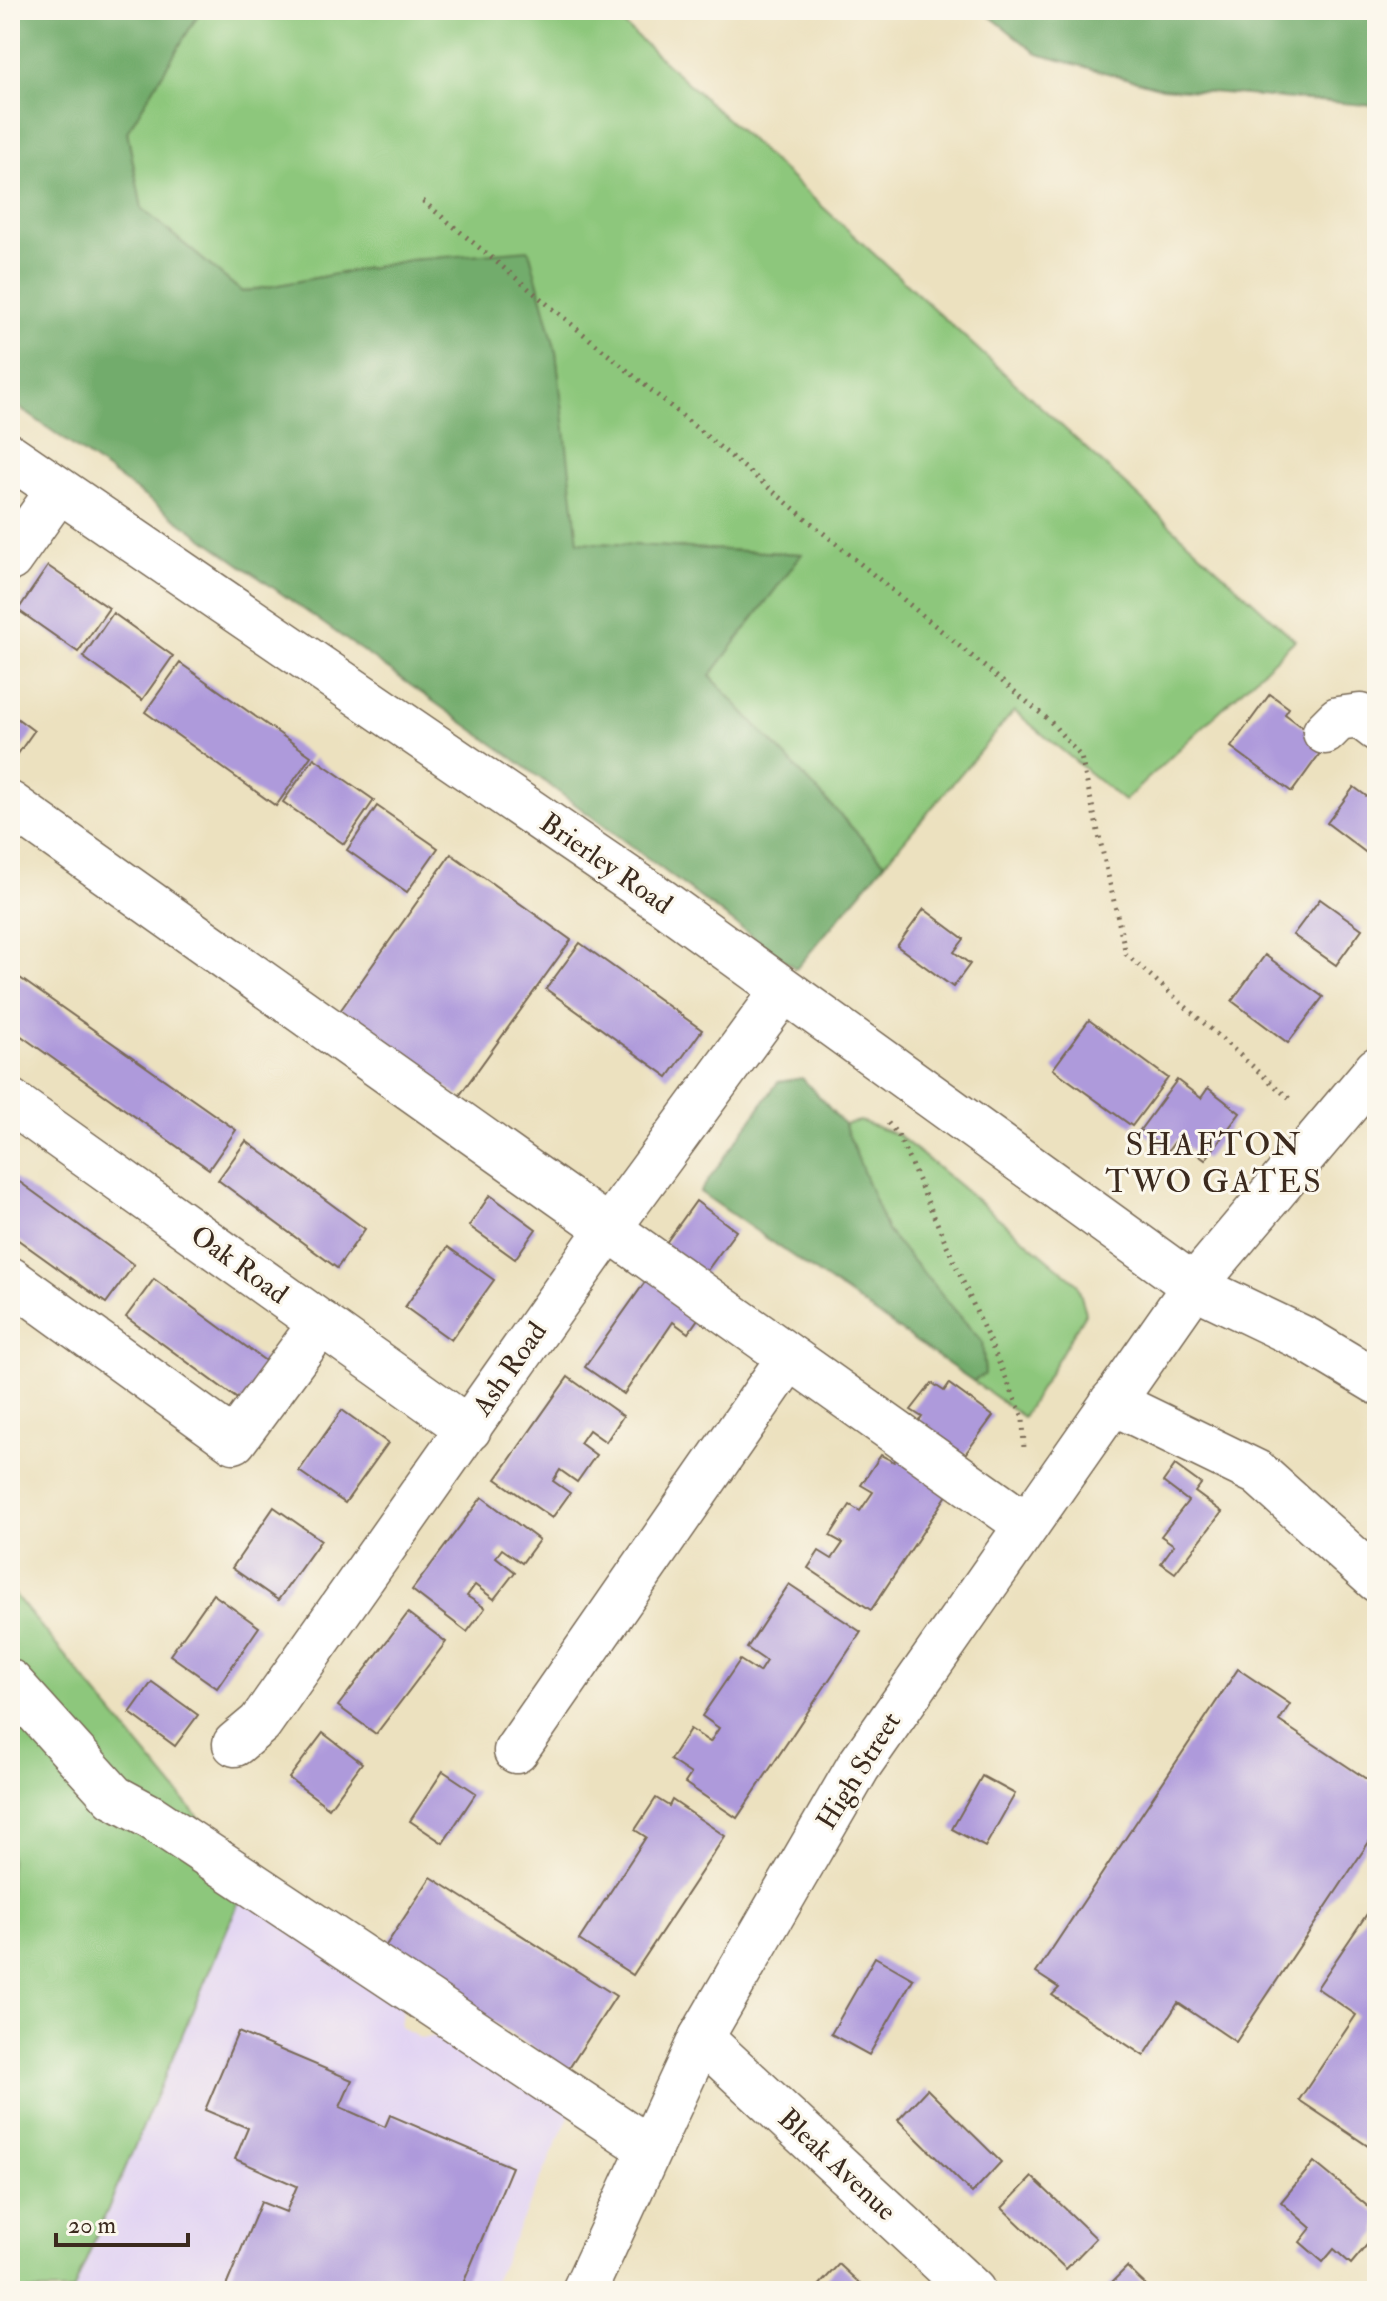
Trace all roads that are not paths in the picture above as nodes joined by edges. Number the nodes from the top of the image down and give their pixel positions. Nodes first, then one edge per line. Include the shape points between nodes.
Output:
1 (10, 456) edge
2 (58, 491) junction
3 (10, 559) edge
4 (1377, 729) edge
5 (1325, 732) dead end
6 (10, 804) edge
7 (783, 991) junction
8 (1377, 1069) edge
9 (10, 1101) edge
10 (609, 1228) junction
11 (10, 1279) edge
12 (1194, 1286) junction
13 (321, 1323) junction
14 (789, 1358) junction
15 (1377, 1382) edge
16 (1112, 1402) junction
17 (469, 1429) junction
18 (1025, 1524) junction
19 (1377, 1580) edge
20 (10, 1682) edge
21 (235, 1744) dead end
22 (516, 1751) dead end
23 (701, 2038) junction
24 (649, 2148) junction
25 (584, 2291) edge
26 (973, 2291) edge

1 - 2 street, Brierley Road
2 - 3 street
2 - 7 street, Brierley Road via 664,903
4 - 5 street via 1360,716 1338,719
6 - 10 street
7 - 10 street, Ash Road
7 - 12 street, Brierley Road
8 - 12 street, High Street
9 - 13 street, Oak Road
10 - 14 street
10 - 17 street, Ash Road
11 - 13 street via 234,1441
12 - 15 street, Brierley Road via 1307,1340
12 - 16 street, High Street
13 - 17 street, Oak Road
14 - 18 street
14 - 22 street
16 - 18 street, High Street
16 - 19 street via 1258,1473
17 - 21 street, Ash Road via 260,1723
18 - 23 street, High Street via 858,1767
20 - 24 street via 114,1797
23 - 24 street, High Street
23 - 26 street, Bleak Avenue
24 - 25 street, High Street

